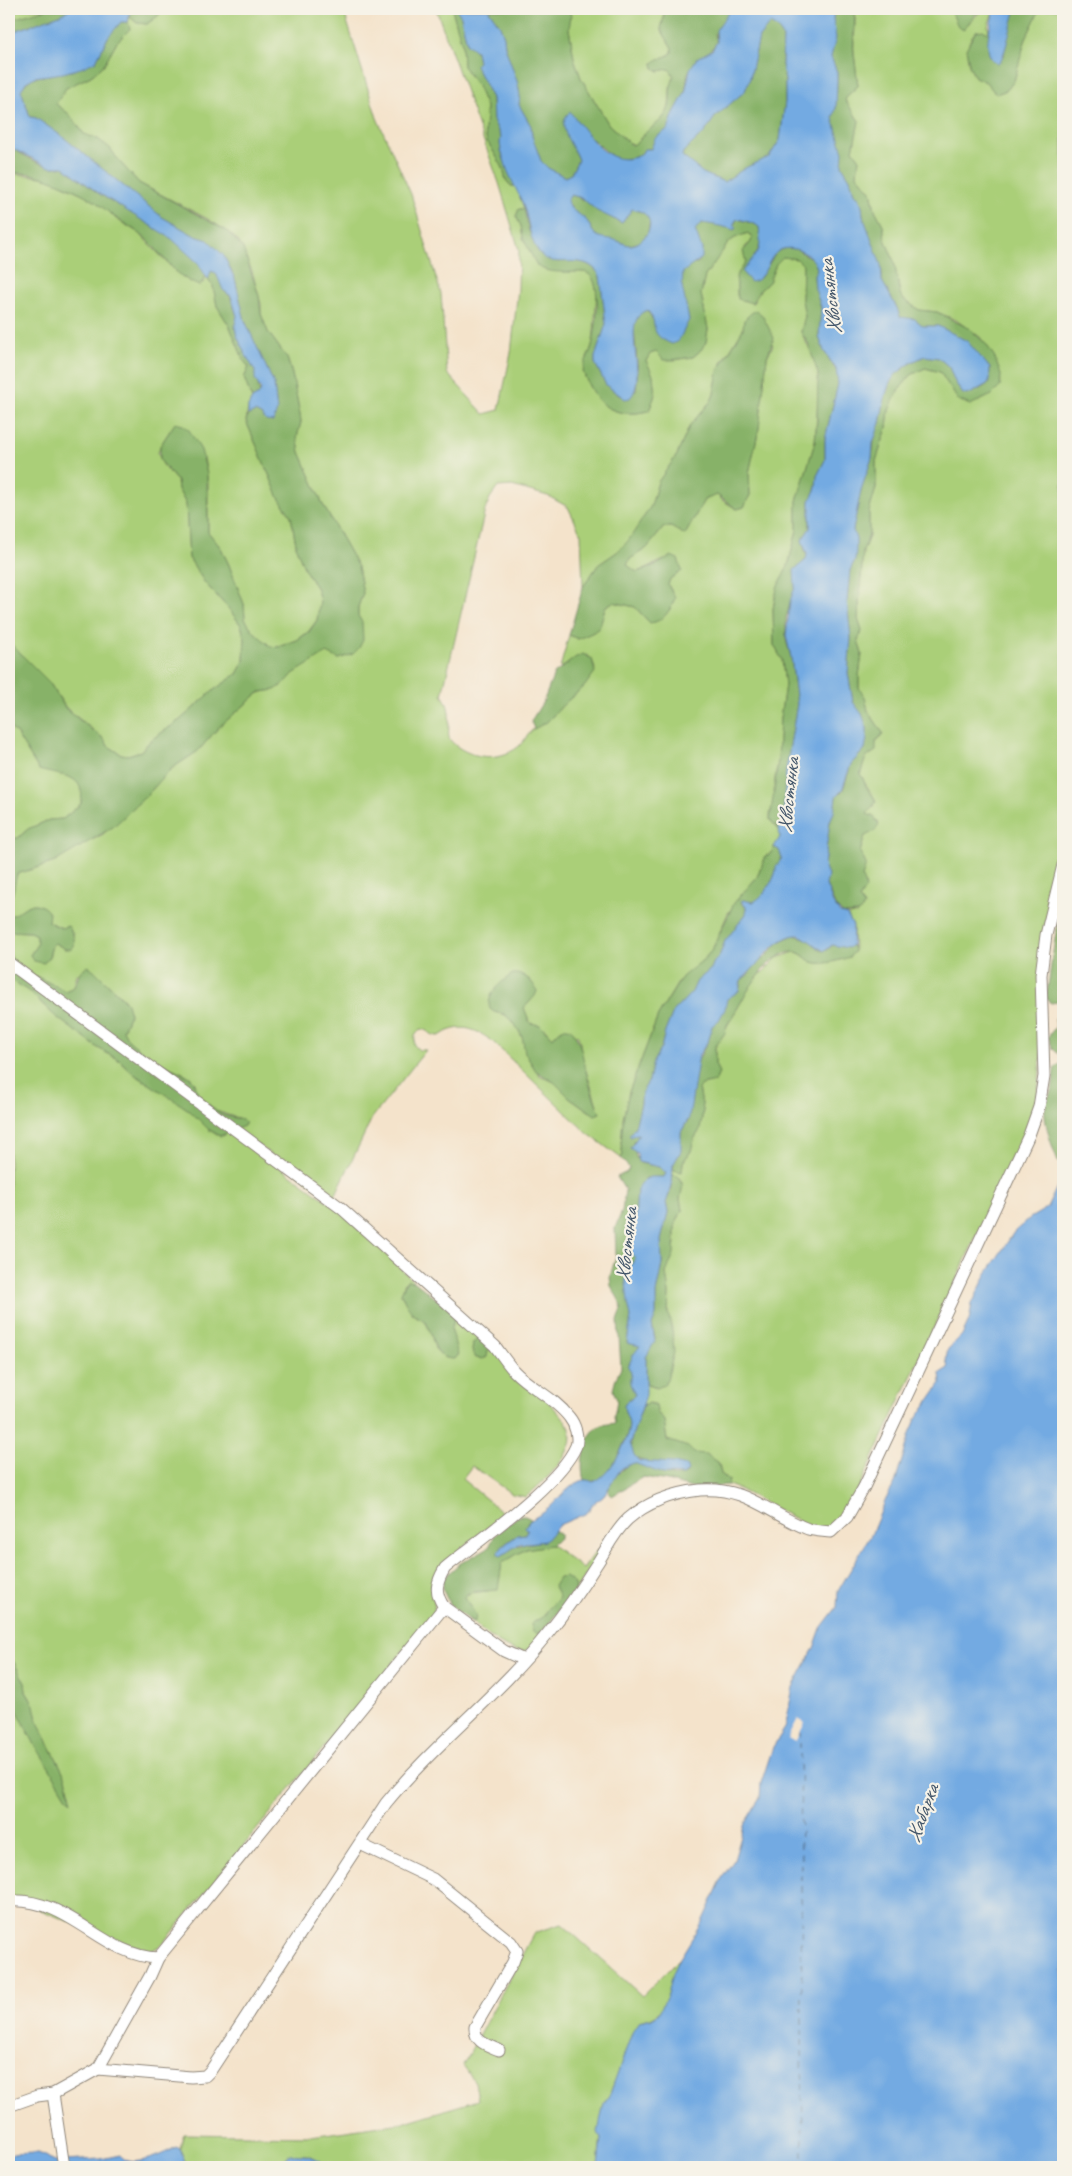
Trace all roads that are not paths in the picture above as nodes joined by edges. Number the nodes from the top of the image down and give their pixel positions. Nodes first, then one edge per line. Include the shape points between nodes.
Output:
1 (1063, 865) edge
2 (9, 963) edge
3 (444, 1607) junction
4 (524, 1660) junction
5 (360, 1844) junction
6 (9, 1901) edge
7 (158, 1958) junction
8 (499, 2050) dead end
9 (98, 2069) junction
10 (53, 2094) junction
11 (9, 2106) edge
12 (64, 2167) edge

1 - 4 street via 1046,935 1041,975 1044,1076 1039,1107 1029,1135 847,1517 831,1532 809,1529 755,1500 726,1490 702,1490 658,1500 645,1506 622,1526 547,1634
2 - 3 street via 341,1208 495,1346 514,1371 570,1418 577,1438 576,1446 556,1474 445,1568 437,1587 438,1599
3 - 4 street via 504,1651
3 - 7 street
4 - 5 street via 407,1778 386,1803
5 - 8 street via 433,1879 511,1942 516,1951 513,1962 475,2027 480,2042
5 - 9 street via 205,2076
6 - 7 street via 32,1903 54,1910 139,1957
7 - 9 street
9 - 10 street
10 - 11 street
10 - 12 street

